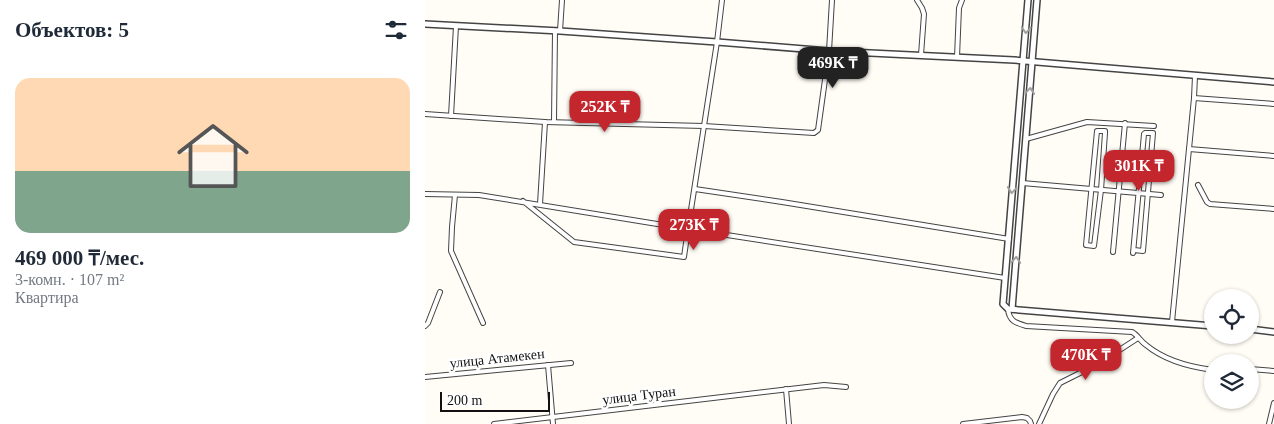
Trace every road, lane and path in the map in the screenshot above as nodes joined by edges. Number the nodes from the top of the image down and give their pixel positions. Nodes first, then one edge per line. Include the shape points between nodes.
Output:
1 (562, 0) edge
2 (722, 0) edge
3 (832, 0) edge
4 (917, 0) edge
5 (962, 0) edge
6 (1028, 0) edge
7 (1037, 0) edge
8 (425, 24) edge
9 (456, 26) junction
10 (558, 31) junction
11 (717, 42) junction
12 (829, 51) junction
13 (1024, 52) junction
14 (921, 55) junction
15 (957, 57) junction
16 (1015, 60) junction
17 (1023, 61) junction
18 (1033, 62) junction
19 (1023, 69) junction
20 (1195, 76) junction
21 (1274, 82) edge
22 (1194, 98) junction
23 (1274, 104) edge
24 (425, 114) edge
25 (451, 116) junction
26 (545, 122) junction
27 (554, 122) junction
28 (1125, 123) junction
29 (704, 126) junction
30 (1154, 126) dead end
31 (1026, 139) junction
32 (1189, 149) junction
33 (1274, 156) edge
34 (1022, 183) junction
35 (1198, 185) dead end
36 (1092, 189) junction
37 (695, 190) junction
38 (1101, 190) junction
39 (1119, 192) junction
40 (1139, 193) junction
41 (425, 194) edge
42 (1148, 194) junction
43 (455, 195) junction
44 (1161, 196) dead end
45 (523, 202) junction
46 (540, 204) junction
47 (1274, 209) edge
48 (689, 229) junction
49 (1009, 239) junction
50 (1113, 252) dead end
51 (1005, 278) junction
52 (440, 292) dead end
53 (1010, 309) junction
54 (1171, 322) junction
55 (483, 323) dead end
56 (1204, 325) edge
57 (425, 326) edge
58 (1259, 330) edge
59 (1274, 332) edge
60 (1138, 338) junction
61 (571, 363) dead end
62 (548, 365) junction
63 (1204, 369) edge
64 (1259, 370) edge
65 (1274, 371) edge
66 (425, 377) edge
67 (846, 387) dead end
68 (786, 390) junction
69 (1274, 404) edge
70 (552, 417) junction
71 (494, 424) edge
72 (553, 424) edge
73 (789, 424) edge
74 (963, 424) edge
75 (1031, 424) edge
76 (1039, 424) edge
77 (1269, 424) edge

1 - 10 street
2 - 11 street
3 - 12 street
4 - 14 street via 924,14
5 - 15 street
6 -> 13 street
7 - 18 street
8 - 9 street
9 - 10 street
9 - 25 street
10 - 11 street
10 - 27 street
11 - 12 street
11 - 29 street
12 - 14 street
12 - 29 street via 818,130 814,133
13 - 16 street
13 - 17 street
14 - 15 street
15 - 16 street
16 - 17 street
16 - 19 street
17 - 18 street
17 - 19 street
18 - 20 street
31 -> 18 street
19 -> 49 street
20 - 21 street
20 - 22 street
22 - 23 street
22 - 32 street
24 - 25 street
25 - 26 street
26 - 27 street
26 - 46 street
27 - 29 street
28 - 30 street
28 - 31 street via 1087,122
28 - 39 street
29 - 37 street
31 - 34 street
32 - 33 street
32 - 54 street
34 - 36 street
53 -> 34 street
35 - 47 street via 1210,204
36 - 38 street
36 - 38 street via 1087,245 1095,245
36 - 38 street via 1097,130 1105,131
37 - 48 street
37 - 49 street
38 - 39 street
39 - 40 street
39 - 50 street
40 - 42 street
40 - 42 street via 1133,252 1143,251
40 - 42 street via 1144,134 1153,133
41 - 43 street
42 - 44 street
43 - 45 street
43 - 55 street via 451,251
45 - 46 street
45 - 48 street via 574,242 683,257
46 - 48 street
48 - 51 street
49 - 51 street
51 - 53 street via 1003,304
52 - 57 street
53 - 54 street
53 - 60 street via 1008,312 1015,323 1026,326 1121,330 1136,334
54 - 56 street
58 - 59 street
60 - 63 street via 1176,362
60 - 76 street via 1098,364 1060,383
61 - 62 street, улица Атамекен
62 - 66 street, улица Атамекен
62 - 70 street
64 - 65 street
67 - 68 street, улица Туран
68 - 70 street, улица Туран
68 - 73 street
69 - 77 street
70 - 71 street, улица Туран
70 - 72 street
74 - 75 street via 1022,417

